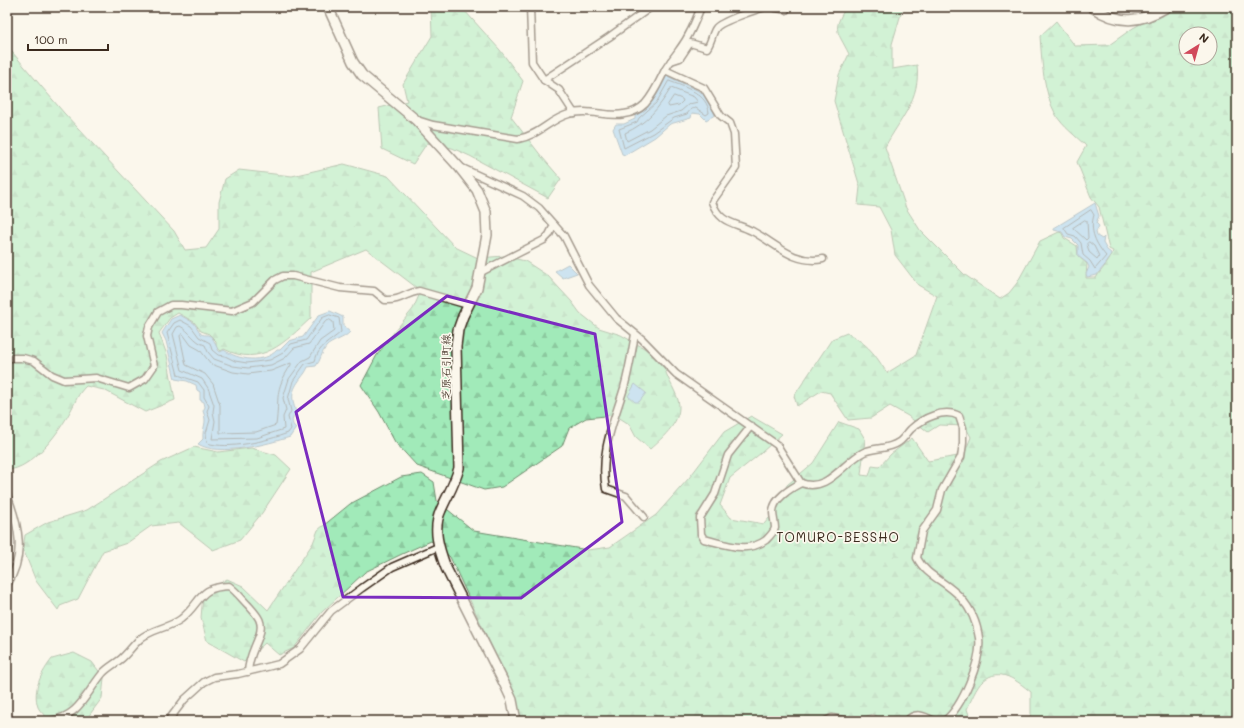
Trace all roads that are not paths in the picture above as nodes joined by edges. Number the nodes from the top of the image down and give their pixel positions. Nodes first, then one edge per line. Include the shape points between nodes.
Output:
1 (328, 7) edge
2 (530, 7) edge
3 (651, 7) edge
4 (701, 7) edge
5 (1092, 7) edge
6 (1167, 7) edge
7 (786, 10) dead end
8 (671, 61) junction
9 (665, 70) junction
10 (544, 80) junction
11 (574, 113) junction
12 (416, 120) junction
13 (459, 167) junction
14 (554, 225) junction
15 (823, 259) dead end
16 (480, 272) junction
17 (468, 305) junction
18 (635, 334) junction
19 (7, 358) edge
20 (751, 426) junction
21 (801, 483) junction
22 (7, 495) edge
23 (644, 517) dead end
24 (438, 547) junction
25 (7, 585) edge
26 (248, 672) junction
27 (49, 721) edge
28 (168, 721) edge
29 (516, 721) edge
30 (826, 721) edge
31 (848, 721) edge
32 (907, 721) edge
33 (934, 721) edge
34 (944, 721) edge

1 - 12 main road, 芝原石引町線 via 353,62 362,75
2 - 10 street via 532,62
3 - 10 street
4 - 8 street via 692,29
5 - 6 main road via 1119,20 1135,21
7 - 8 street via 766,7 733,18 715,29 707,48 690,43 680,58
8 - 9 street
9 - 11 street via 656,90 645,104 632,113
9 - 15 street via 704,88 721,116 730,123 734,134 736,168 712,202 718,214 729,223 753,232 789,254 799,258
10 - 11 street via 559,90
11 - 12 street via 560,118 541,131 518,139
12 - 13 main road, 芝原石引町線
13 - 14 street via 523,196
13 - 16 main road, 芝原石引町線 via 477,190 486,212 487,235
14 - 16 street via 550,235 544,240
14 - 18 street via 569,244 589,285 616,318
16 - 17 main road, 芝原石引町線 via 477,288
17 - 19 street via 419,291 403,298 386,300 374,291 340,288 294,276 284,276 271,282 253,302 232,311 180,305 163,308 151,322 147,336 154,366 145,379 130,388 96,378 64,380 52,375 34,361
17 - 24 main road, 芝原石引町線 via 458,330 456,346 459,468 436,526
18 - 20 street via 676,374
18 - 23 street via 603,469 606,489 626,496
20 - 21 street via 777,445
20 - 21 street via 728,455 715,494 700,518 701,534 704,539 745,548 758,545 770,536 775,528 772,512 780,498
21 - 34 street via 815,486 830,479 865,452 899,442 912,428 929,418 942,413 959,416 963,428 961,457 942,490 937,510 922,531 917,558 924,568 965,602 972,612 979,640 968,686 958,706
22 - 25 street via 20,538 20,547 16,570
24 - 26 street via 392,567 362,588 331,611 300,649 280,664
24 - 29 main road, 芝原石引町線 via 512,700
26 - 27 street via 249,658 262,625 259,616 229,586 215,586 204,593 189,613 140,639 103,673 71,714
26 - 28 street via 214,677 204,682 184,700
30 - 31 street via 832,718
32 - 33 street via 910,717 920,714

